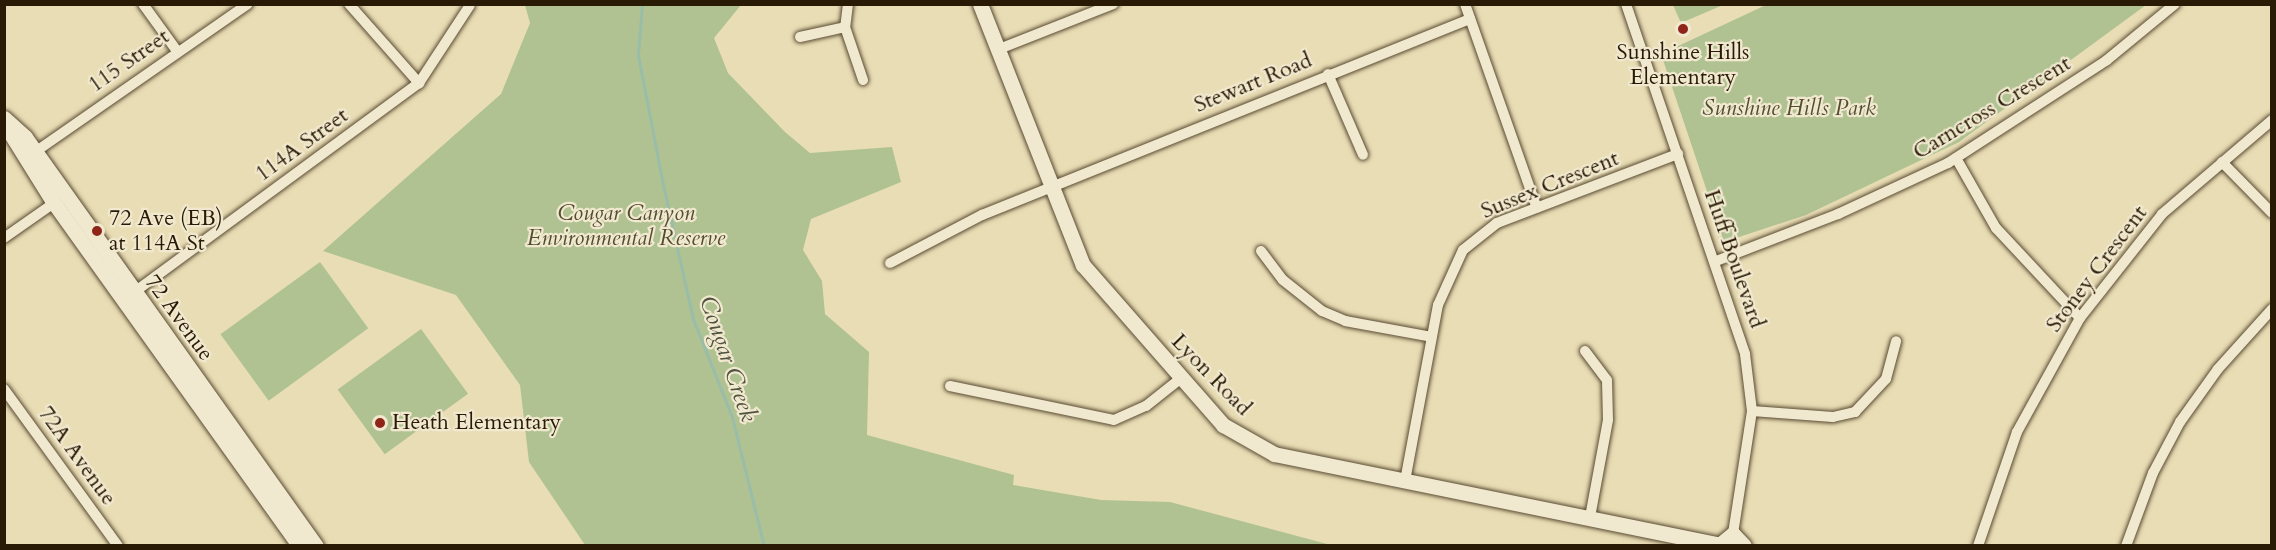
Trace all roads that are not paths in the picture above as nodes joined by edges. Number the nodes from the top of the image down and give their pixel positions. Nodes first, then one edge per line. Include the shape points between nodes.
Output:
1 (143, 4) edge
2 (248, 4) edge
3 (349, 4) edge
4 (848, 4) edge
5 (980, 4) edge
6 (1113, 4) edge
7 (1465, 4) edge
8 (1626, 4) edge
9 (2175, 4) edge
10 (470, 5) edge
11 (1470, 19) junction
12 (845, 27) junction
13 (800, 36) dead end
14 (999, 49) junction
15 (177, 51) junction
16 (1328, 74) junction
17 (863, 80) dead end
18 (419, 83) junction
19 (4, 118) edge
20 (2271, 120) edge
21 (4, 124) edge
22 (35, 152) junction
23 (1678, 154) junction
24 (1363, 155) dead end
25 (1956, 158) junction
26 (2222, 162) junction
27 (1053, 188) junction
28 (54, 203) junction
29 (1537, 208) junction
30 (2271, 213) edge
31 (80, 215) junction
32 (4, 238) edge
33 (1261, 250) dead end
34 (1716, 261) junction
35 (890, 263) dead end
36 (133, 293) junction
37 (2271, 309) edge
38 (2080, 318) junction
39 (1432, 337) junction
40 (1896, 341) dead end
41 (1585, 351) dead end
42 (1180, 378) junction
43 (950, 386) dead end
44 (4, 388) edge
45 (1752, 411) junction
46 (1405, 481) junction
47 (1590, 517) junction
48 (1733, 534) junction
49 (1718, 545) edge
50 (118, 546) edge
51 (300, 546) edge
52 (316, 546) edge
53 (1744, 546) edge
54 (1978, 546) edge
55 (2126, 546) edge

1 - 15 street
2 - 15 street, 115 Street
3 - 18 street
4 - 12 street
5 - 14 street, Lyon Road
6 - 14 street
7 - 11 street
8 - 23 street, Huff Boulevard
9 - 25 street, Carncross Crescent via 2107,60
10 - 18 street, 114A Street
11 - 16 street, Stewart Road
11 - 29 street
12 - 13 street
12 - 17 street
14 - 27 street, Lyon Road
15 - 22 street, 115 Street
16 - 24 street
16 - 27 street, Stewart Road
18 - 36 street, 114A Street
19 - 22 street, 72 Avenue
20 - 26 street, Stoney Crescent
21 - 28 street, 72 Avenue
22 - 31 street, 72 Avenue
23 - 29 street, Sussex Crescent
23 - 34 street, Huff Boulevard
25 - 34 street, Carncross Crescent via 1838,214
25 - 38 street via 1996,228
26 - 30 street
26 - 38 street, Stoney Crescent via 2162,214
27 - 35 street, Stewart Road via 982,214
27 - 42 street, Lyon Road via 1083,265
28 - 31 street
28 - 32 street
28 - 51 street, 72 Avenue
29 - 39 street, Sussex Crescent via 1497,223 1463,250 1438,305
31 - 36 street, 72 Avenue
33 - 39 street via 1283,280 1322,311 1345,321
34 - 45 street, Huff Boulevard via 1745,354
36 - 52 street, 72 Avenue
37 - 55 street via 2218,369 2181,422 2153,473
38 - 54 street, Stoney Crescent via 2017,432
39 - 46 street, Sussex Crescent
40 - 45 street via 1886,380 1855,412 1833,417
41 - 47 street via 1607,380 1608,420
42 - 43 street via 1146,406 1114,420
42 - 46 street, Lyon Road via 1223,425 1248,443 1274,454
44 - 50 street, 72A Avenue
45 - 48 street, Huff Boulevard
46 - 47 street, Lyon Road
47 - 49 street, Lyon Road
48 - 49 street
48 - 53 street

